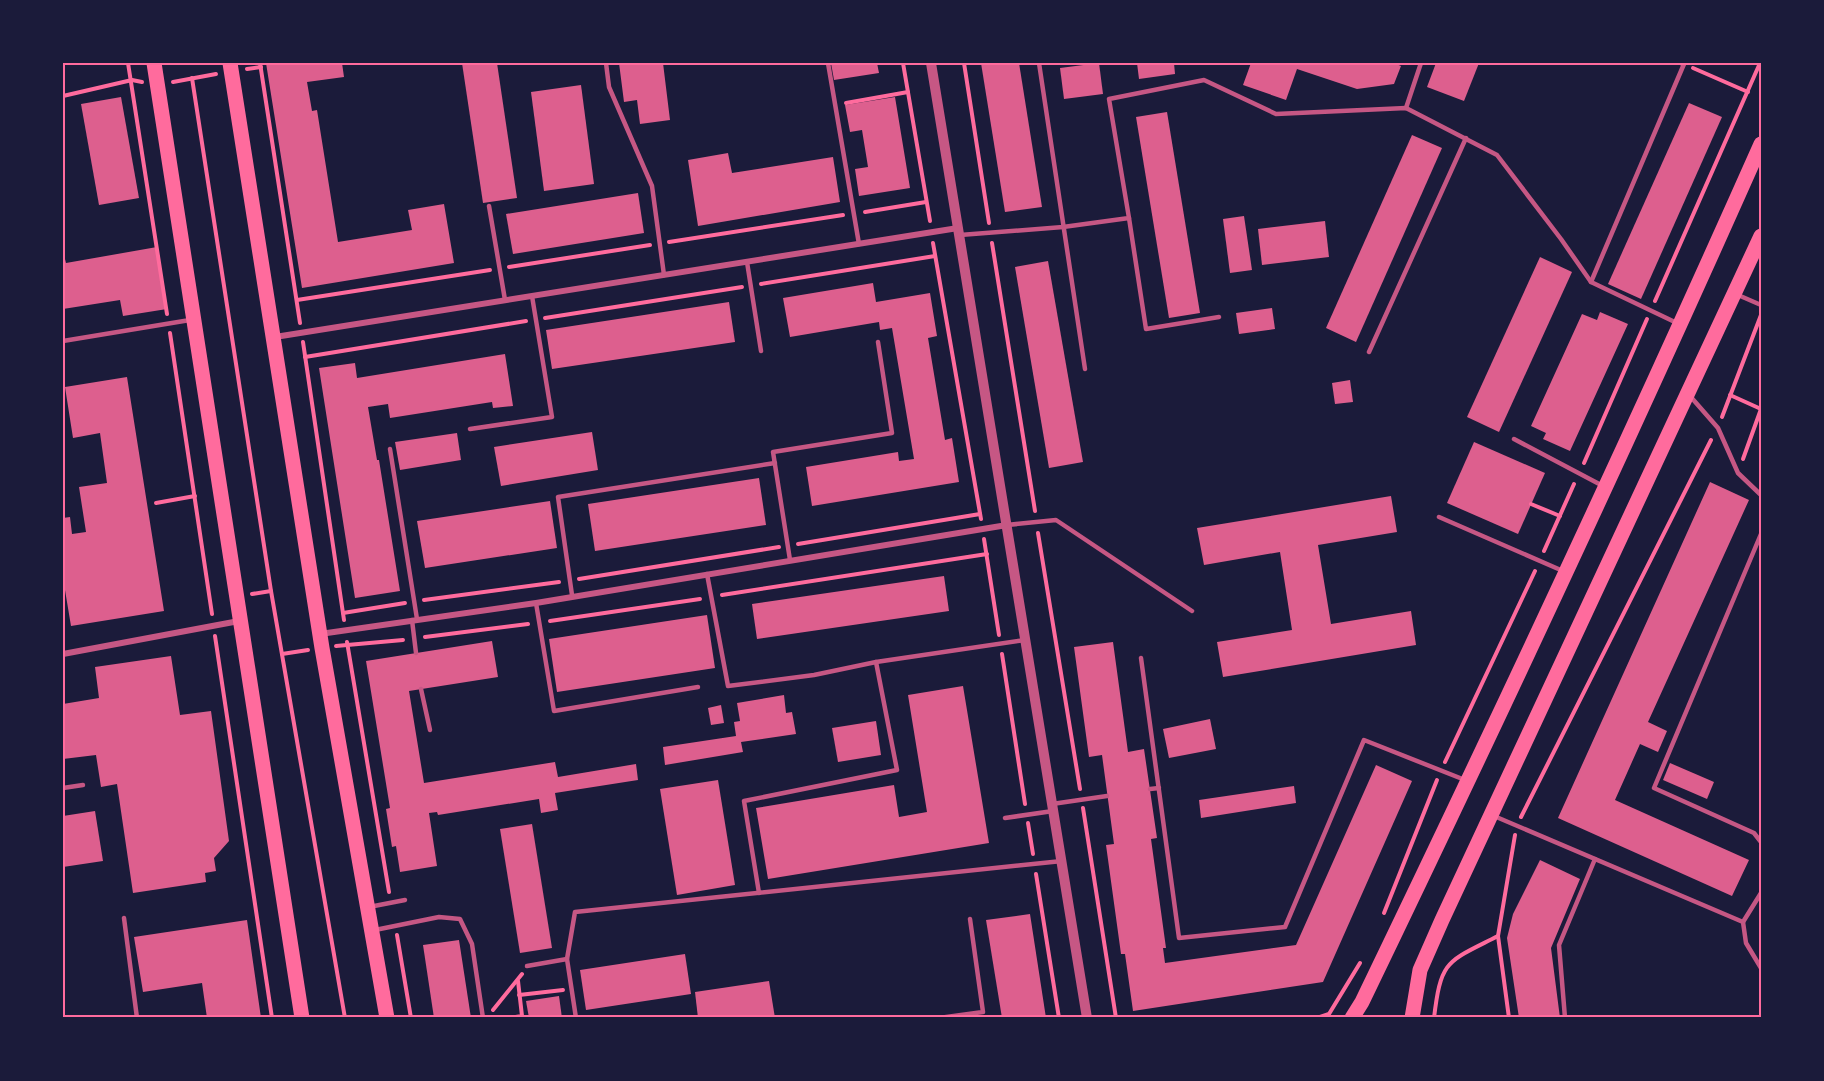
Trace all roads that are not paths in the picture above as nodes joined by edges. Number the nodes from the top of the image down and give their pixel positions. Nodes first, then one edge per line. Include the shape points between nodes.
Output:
1 (154, 63) edge
2 (230, 63) edge
3 (606, 63) edge
4 (828, 63) edge
5 (931, 63) edge
6 (1038, 63) edge
7 (1421, 63) edge
8 (1683, 64) edge
9 (1406, 108) junction
10 (1466, 138) junction
11 (1761, 144) edge
12 (489, 206) dead end
13 (1129, 218) junction
14 (1063, 227) junction
15 (959, 232) junction
16 (1761, 236) edge
17 (859, 244) junction
18 (747, 262) junction
19 (664, 275) junction
20 (1590, 282) junction
21 (1735, 294) junction
22 (532, 296) junction
23 (505, 300) junction
24 (1761, 305) edge
25 (1219, 317) dead end
26 (193, 320) junction
27 (1681, 325) junction
28 (275, 337) junction
29 (63, 341) edge
30 (878, 342) dead end
31 (761, 351) dead end
32 (1369, 352) dead end
33 (1085, 369) dead end
34 (1688, 394) junction
35 (470, 429) dead end
36 (1514, 439) dead end
37 (390, 449) dead end
38 (775, 463) junction
39 (1605, 487) junction
40 (1761, 495) edge
41 (1439, 517) dead end
42 (1007, 525) junction
43 (1761, 534) edge
44 (790, 560) junction
45 (1565, 572) junction
46 (707, 574) junction
47 (572, 595) junction
48 (536, 603) junction
49 (1192, 611) dead end
50 (415, 619) junction
51 (239, 621) junction
52 (1026, 640) junction
53 (321, 641) junction
54 (416, 653) dead end
55 (63, 654) edge
56 (1141, 658) dead end
57 (876, 662) junction
58 (698, 687) dead end
59 (421, 689) dead end
60 (430, 730) dead end
61 (1468, 781) junction
62 (83, 785) dead end
63 (63, 788) edge
64 (1159, 788) junction
65 (1150, 789) dead end
66 (1107, 796) dead end
67 (1053, 807) junction
68 (1492, 814) junction
69 (1005, 818) dead end
70 (1761, 842) edge
71 (1595, 859) junction
72 (1062, 861) junction
73 (759, 893) junction
74 (1761, 893) edge
75 (405, 900) dead end
76 (369, 908) junction
77 (124, 918) dead end
78 (970, 919) dead end
79 (1743, 922) junction
80 (373, 930) junction
81 (567, 959) junction
82 (527, 966) dead end
83 (1761, 968) edge
84 (137, 1018) edge
85 (302, 1018) edge
86 (387, 1018) edge
87 (485, 1018) edge
88 (576, 1018) edge
89 (939, 1018) edge
90 (1087, 1018) edge
91 (1352, 1018) edge
92 (1412, 1018) edge
93 (1565, 1018) edge

1 - 26 main road
2 - 28 main road
3 - 19 lane via 609,87 652,186
4 - 17 lane
5 - 15 street
6 - 14 lane
7 - 9 lane
8 - 20 lane
9 - 10 lane
9 - 13 lane via 1276,114 1204,80 1109,99
10 - 20 lane via 1497,155
10 - 32 lane
11 - 27 main road
12 - 23 lane
13 - 14 lane
13 - 25 lane via 1146,329
14 - 15 lane
14 - 33 lane
15 - 17 street
15 - 42 street
16 - 21 main road
17 - 18 street
18 - 19 street
18 - 31 lane
19 - 22 street
20 - 27 lane
21 - 24 lane
21 - 34 main road
22 - 23 street
22 - 35 lane via 552,417
23 - 28 street
26 - 29 lane
26 - 51 main road
27 - 39 main road
28 - 53 main road
30 - 38 lane via 892,434 773,452
34 - 40 lane via 1718,428 1738,473
34 - 68 main road
36 - 39 lane
37 - 50 lane
38 - 44 lane
38 - 47 lane via 558,497
39 - 45 main road
41 - 45 lane
42 - 44 street
42 - 49 lane via 1056,520
42 - 52 street
43 - 70 lane via 1654,788 1754,833
44 - 46 street
45 - 61 main road
46 - 47 street
46 - 57 lane via 728,686
47 - 48 street
48 - 50 street
48 - 58 lane via 554,711
50 - 53 street via 346,630
50 - 54 lane
51 - 55 street
51 - 85 main road
52 - 57 lane
52 - 67 street
53 - 76 main road
56 - 64 lane
57 - 73 lane via 897,770 744,801
59 - 60 lane
61 - 64 lane via 1364,740 1285,927 1179,938
61 - 91 main road
62 - 63 lane
64 - 65 lane
66 - 67 lane
67 - 69 lane
67 - 72 street
68 - 71 lane
68 - 92 main road via 1420,970
71 - 79 lane
71 - 93 lane via 1559,945
72 - 73 lane
72 - 90 street
73 - 81 lane via 575,912
74 - 79 lane
75 - 76 lane
76 - 80 main road
77 - 84 lane
78 - 89 lane via 983,1011
79 - 83 lane via 1746,943
80 - 86 main road
80 - 87 lane via 439,917 460,919 472,944
81 - 82 lane
81 - 88 lane

